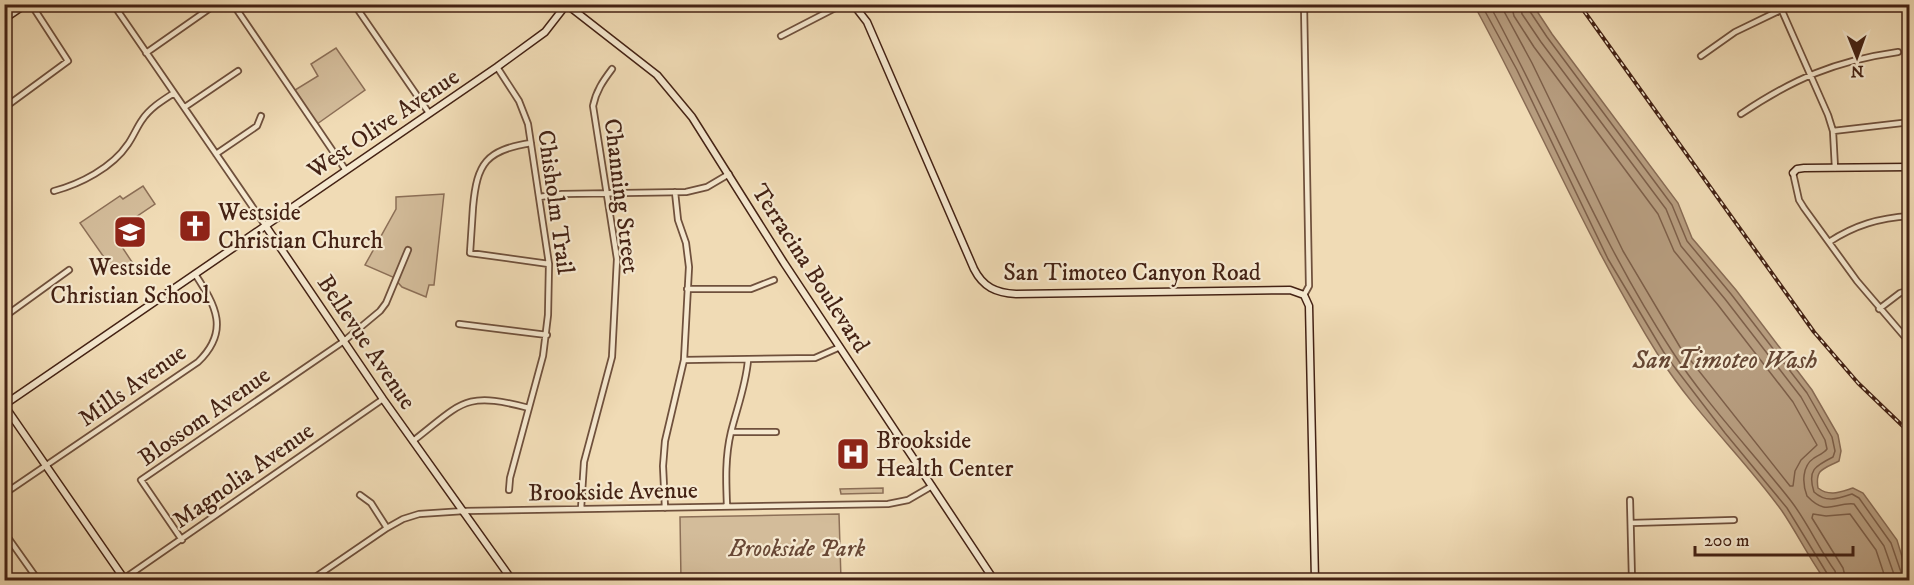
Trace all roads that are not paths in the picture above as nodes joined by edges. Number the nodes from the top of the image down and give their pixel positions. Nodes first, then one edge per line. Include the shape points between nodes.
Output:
1 (26, 4) edge
2 (31, 4) edge
3 (113, 4) edge
4 (216, 4) edge
5 (233, 4) edge
6 (354, 4) edge
7 (843, 4) edge
8 (853, 4) edge
9 (1304, 4) edge
10 (1793, 4) edge
11 (566, 5) edge
12 (1780, 7) edge
13 (4, 19) edge
14 (781, 36) dead end
15 (146, 52) junction
16 (1898, 52) dead end
17 (1701, 56) dead end
18 (497, 67) junction
19 (612, 69) dead end
20 (238, 71) dead end
21 (1810, 74) junction
22 (174, 93) junction
23 (185, 107) junction
24 (4, 108) edge
25 (429, 112) junction
26 (1741, 114) dead end
27 (261, 116) dead end
28 (1902, 123) dead end
29 (1833, 131) junction
30 (531, 143) junction
31 (216, 154) junction
32 (1910, 167) edge
33 (1835, 168) junction
34 (345, 169) junction
35 (1793, 173) joint
36 (729, 174) junction
37 (54, 191) dead end
38 (675, 192) junction
39 (605, 194) junction
40 (539, 197) junction
41 (1910, 216) edge
42 (266, 225) junction
43 (1829, 242) junction
44 (408, 250) dead end
45 (549, 264) junction
46 (69, 270) dead end
47 (195, 274) junction
48 (774, 280) dead end
49 (687, 289) junction
50 (1910, 290) edge
51 (1304, 295) junction
52 (1879, 309) junction
53 (4, 317) edge
54 (459, 324) dead end
55 (547, 335) junction
56 (344, 341) junction
57 (1910, 343) edge
58 (840, 347) junction
59 (684, 360) junction
60 (748, 360) junction
61 (383, 399) junction
62 (5, 405) edge
63 (529, 408) junction
64 (731, 432) junction
65 (776, 432) dead end
66 (413, 441) junction
67 (46, 466) junction
68 (932, 486) junction
69 (509, 490) dead end
70 (4, 494) edge
71 (360, 495) dead end
72 (1630, 500) dead end
73 (727, 507) junction
74 (665, 508) junction
75 (581, 509) junction
76 (464, 512) junction
77 (1734, 520) dead end
78 (1631, 523) junction
79 (387, 528) junction
80 (4, 532) edge
81 (182, 540) junction
82 (38, 580) edge
83 (124, 580) edge
84 (311, 580) edge
85 (512, 580) edge
86 (994, 580) edge
87 (1315, 580) edge
88 (1632, 580) edge

1 - 13 main road
2 - 24 street via 68,61
3 - 15 street, Bellevue Avenue
4 - 15 street
5 - 34 street
6 - 25 street
7 - 14 street
8 - 51 main road, San Timoteo Canyon Road via 867,22 974,269 989,288 1016,294 1290,290
9 - 51 street via 1309,286
10 - 12 street
11 - 18 main road, West Olive Avenue via 545,32
11 - 36 main road, Terracina Boulevard via 657,75 692,117
12 - 17 street
12 - 21 street
15 - 22 street, Bellevue Avenue
16 - 21 street
18 - 25 main road, West Olive Avenue
18 - 30 street, Chisholm Trail via 519,101
19 - 39 street, Channing Street via 592,106
20 - 23 street
21 - 26 street
21 - 29 street
22 - 23 street, Bellevue Avenue
22 - 37 street via 151,109 127,146 103,168 76,185
23 - 31 street, Bellevue Avenue
25 - 34 main road, West Olive Avenue
27 - 31 street via 257,126
28 - 29 street
29 - 33 street
30 - 40 street, Chisholm Trail
30 - 45 street via 500,151 478,172 470,253
31 - 42 street, Bellevue Avenue
32 - 33 main road
33 - 35 main road via 1804,168
34 - 42 main road, West Olive Avenue
35 - 43 street via 1799,200
36 - 38 street via 707,187
36 - 58 main road, Terracina Boulevard
38 - 39 street
38 - 49 street via 688,256
39 - 40 street
39 - 75 street, Channing Street via 616,253 614,334 612,357 584,462
40 - 45 street, Chisholm Trail
41 - 43 street via 1874,220
42 - 47 main road, West Olive Avenue
42 - 56 main road, Bellevue Avenue
43 - 52 street
44 - 56 street via 384,308
45 - 55 street, Chisholm Trail
46 - 53 street
47 - 62 main road, West Olive Avenue
47 - 67 street, Mills Avenue via 211,298 216,314 216,335 210,349 198,362
48 - 49 street via 751,289
49 - 59 street
50 - 52 street
51 - 87 main road via 1309,306
52 - 57 street
54 - 55 street
55 - 63 street, Chisholm Trail
56 - 61 main road, Bellevue Avenue
56 - 81 street, Blossom Avenue via 141,480
58 - 60 street via 815,358
58 - 68 main road, Terracina Boulevard
59 - 60 street
59 - 74 street via 665,441
60 - 64 street
61 - 66 main road, Bellevue Avenue
61 - 81 street, Magnolia Avenue
62 - 67 main road
63 - 66 street via 491,399 466,402
63 - 69 street, Chisholm Trail
64 - 65 street
64 - 73 street via 726,467
66 - 76 main road, Bellevue Avenue
67 - 70 street, Mills Avenue
67 - 83 main road
68 - 73 street, Brookside Avenue via 895,503
68 - 86 main road, Terracina Boulevard
71 - 79 street via 371,503
72 - 78 street
73 - 74 street, Brookside Avenue
74 - 75 street, Brookside Avenue
75 - 76 street, Brookside Avenue
76 - 79 street, Brookside Avenue via 410,516
76 - 85 main road, Bellevue Avenue
77 - 78 street
78 - 88 street
79 - 84 street, Brookside Avenue
80 - 82 street
81 - 83 street, Magnolia Avenue

